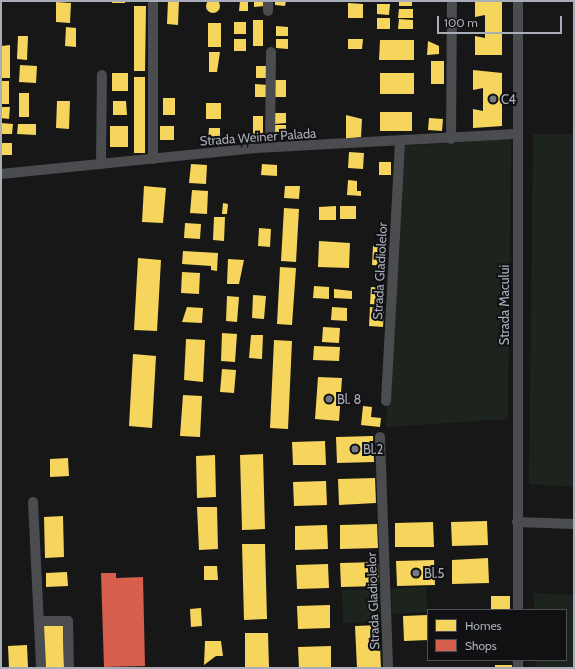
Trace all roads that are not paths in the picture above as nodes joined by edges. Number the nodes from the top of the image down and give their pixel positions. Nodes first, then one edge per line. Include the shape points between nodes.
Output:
1 (153, 1) edge
2 (452, 1) edge
3 (518, 1) edge
4 (271, 52) dead end
5 (102, 75) dead end
6 (518, 134) junction
7 (451, 138) junction
8 (400, 142) junction
9 (270, 148) junction
10 (153, 158) junction
11 (101, 164) junction
12 (1, 174) edge
13 (386, 401) dead end
14 (380, 437) dead end
15 (33, 502) dead end
16 (517, 522) junction
17 (574, 524) edge
18 (518, 609) edge
19 (40, 621) junction
20 (41, 668) edge
21 (69, 668) edge
22 (388, 668) edge

1 - 10 street
2 - 7 street
3 - 6 street, Strada Macului
4 - 9 street
5 - 11 street
6 - 7 street, Strada Weiner Palada
6 - 16 street, Strada Macului
7 - 8 street, Strada Weiner Palada
8 - 9 street, Strada Weiner Palada
8 - 13 street, Strada Gladiolelor
9 - 10 street, Strada Weiner Palada
10 - 11 street, Strada Weiner Palada
11 - 12 street, Strada Weiner Palada
14 - 22 street, Strada Gladiolelor
15 - 19 street
16 - 17 street
16 - 18 street, Strada Macului
19 - 20 street
19 - 21 street via 68,621

